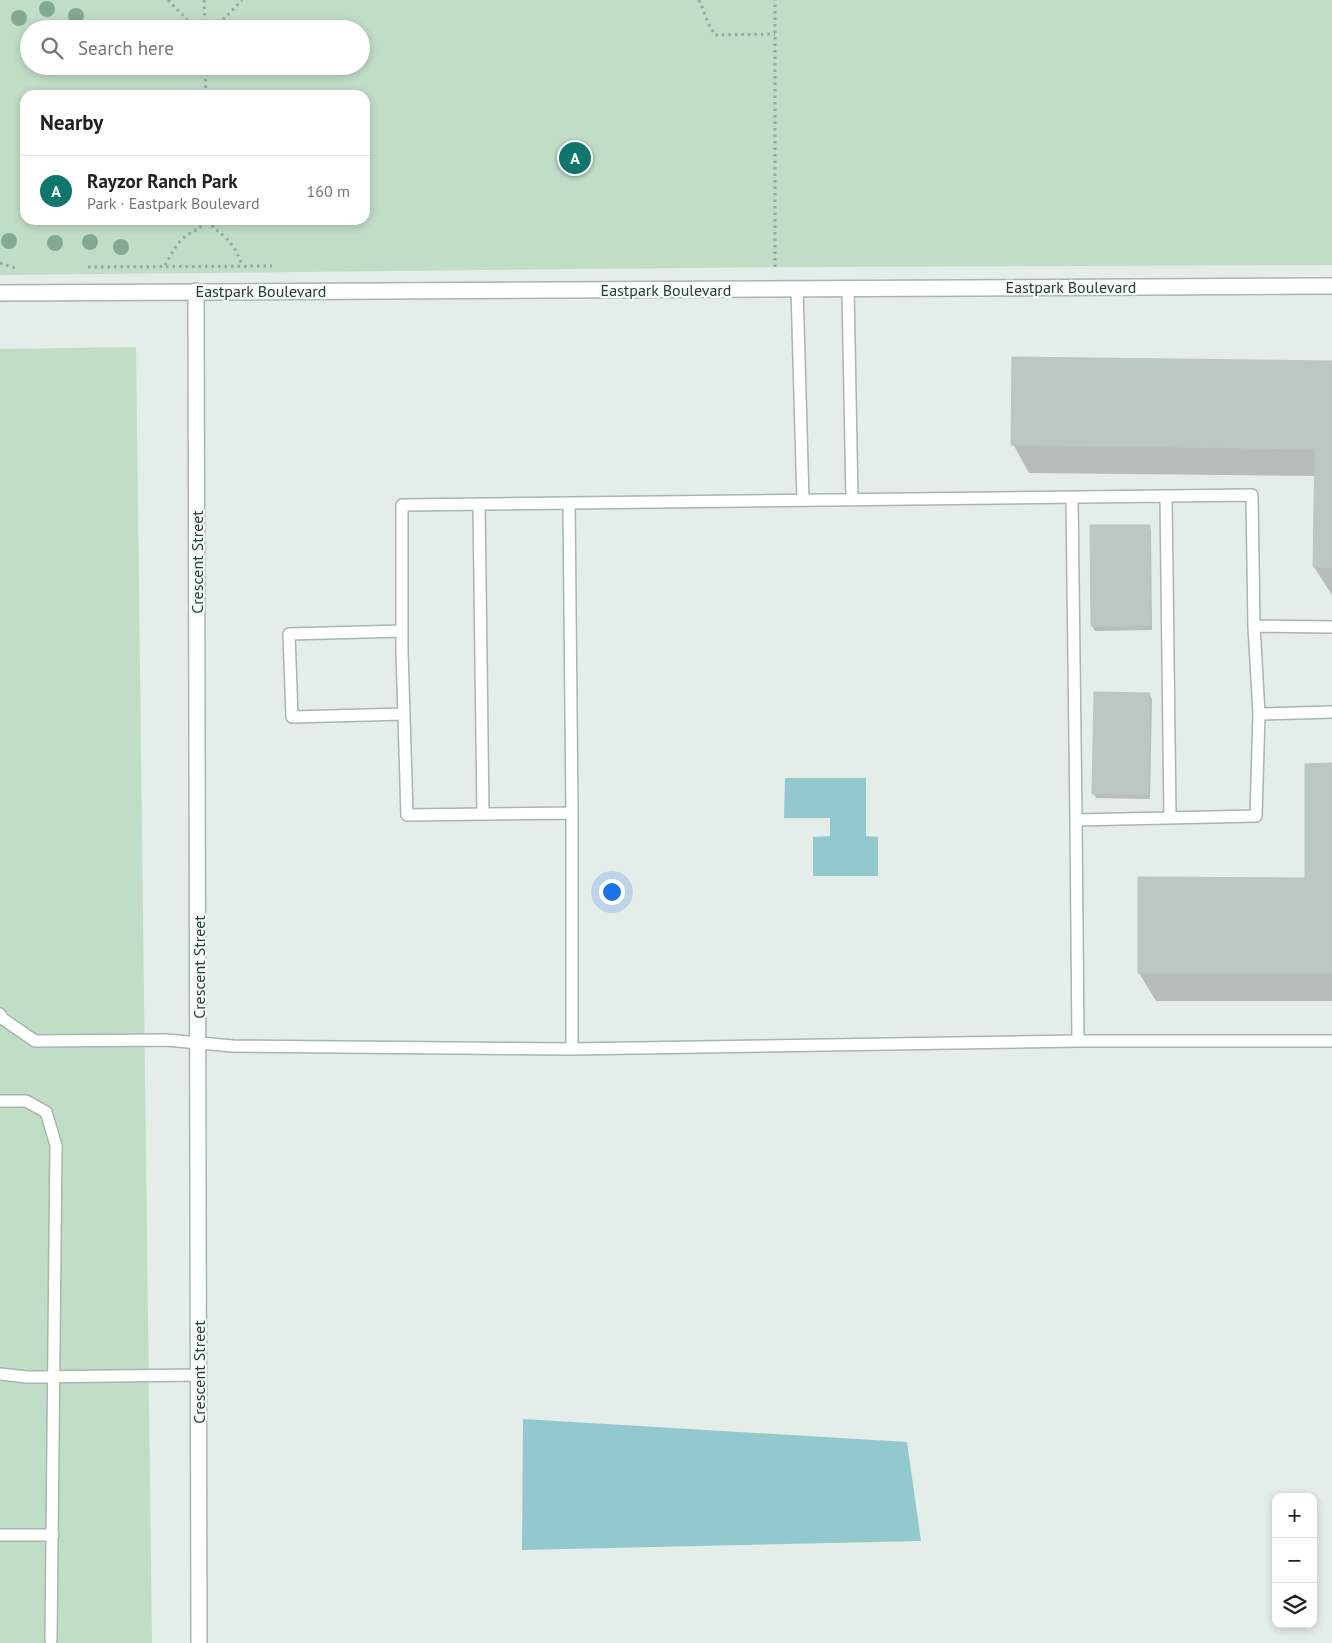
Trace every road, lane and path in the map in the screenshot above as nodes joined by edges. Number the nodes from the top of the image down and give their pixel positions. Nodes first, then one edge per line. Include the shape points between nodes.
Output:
1 (168, 0) edge
2 (204, 0) edge
3 (242, 0) edge
4 (699, 0) edge
5 (775, 0) edge
6 (187, 20) edge
7 (205, 20) edge
8 (223, 20) edge
9 (775, 34) junction
10 (205, 75) edge
11 (206, 90) edge
12 (203, 225) edge
13 (211, 225) edge
14 (0, 263) edge
15 (165, 265) dead end
16 (242, 265) dead end
17 (18, 269) dead end
18 (1332, 286) edge
19 (774, 289) junction
20 (797, 289) junction
21 (848, 289) junction
22 (196, 291) junction
23 (0, 293) edge
24 (1166, 496) junction
25 (1072, 497) junction
26 (803, 500) junction
27 (852, 500) junction
28 (569, 502) junction
29 (479, 504) junction
30 (1254, 626) junction
31 (1332, 627) edge
32 (402, 631) junction
33 (1332, 712) edge
34 (404, 714) junction
35 (1259, 714) junction
36 (572, 813) junction
37 (483, 814) junction
38 (1170, 817) junction
39 (1076, 820) junction
40 (0, 1014) edge
41 (1078, 1041) junction
42 (1332, 1041) edge
43 (199, 1042) junction
44 (572, 1049) junction
45 (0, 1101) edge
46 (0, 1374) edge
47 (199, 1375) junction
48 (55, 1377) junction
49 (0, 1535) edge
50 (53, 1535) junction
51 (51, 1640) dead end
52 (199, 1643) edge

1 - 6 path
2 - 7 path
3 - 8 path
4 - 9 path via 716,34
5 - 9 path
9 - 19 path
10 - 11 path
12 - 15 path via 187,236
13 - 16 path via 237,252
14 - 17 path
18 - 21 street, Eastpark Boulevard
19 - 20 street, Eastpark Boulevard
19 - 22 street, Eastpark Boulevard
20 - 21 street, Eastpark Boulevard
20 - 26 lane
21 - 27 lane
22 - 23 street, Eastpark Boulevard
22 - 43 street, Crescent Street
24 - 25 lane
24 - 30 lane via 1252,495
24 - 38 lane
25 - 27 lane
25 - 39 lane
26 - 27 lane
26 - 28 lane
28 - 29 lane
28 - 36 lane
29 - 32 lane via 402,505
29 - 37 lane
30 - 31 lane
30 - 35 lane
32 - 34 lane
32 - 34 lane via 289,634 292,717
33 - 35 lane
34 - 37 lane via 407,815
35 - 38 lane via 1256,816
36 - 37 lane
36 - 44 lane
38 - 39 lane
39 - 41 lane
40 - 43 lane via 35,1041
41 - 42 lane
41 - 44 lane
43 - 44 lane via 233,1046
43 - 47 street, Crescent Street
45 - 48 lane via 26,1101 46,1112 56,1146
46 - 48 lane
47 - 48 lane
47 - 52 street, Crescent Street
48 - 50 lane
49 - 50 lane
50 - 51 lane

